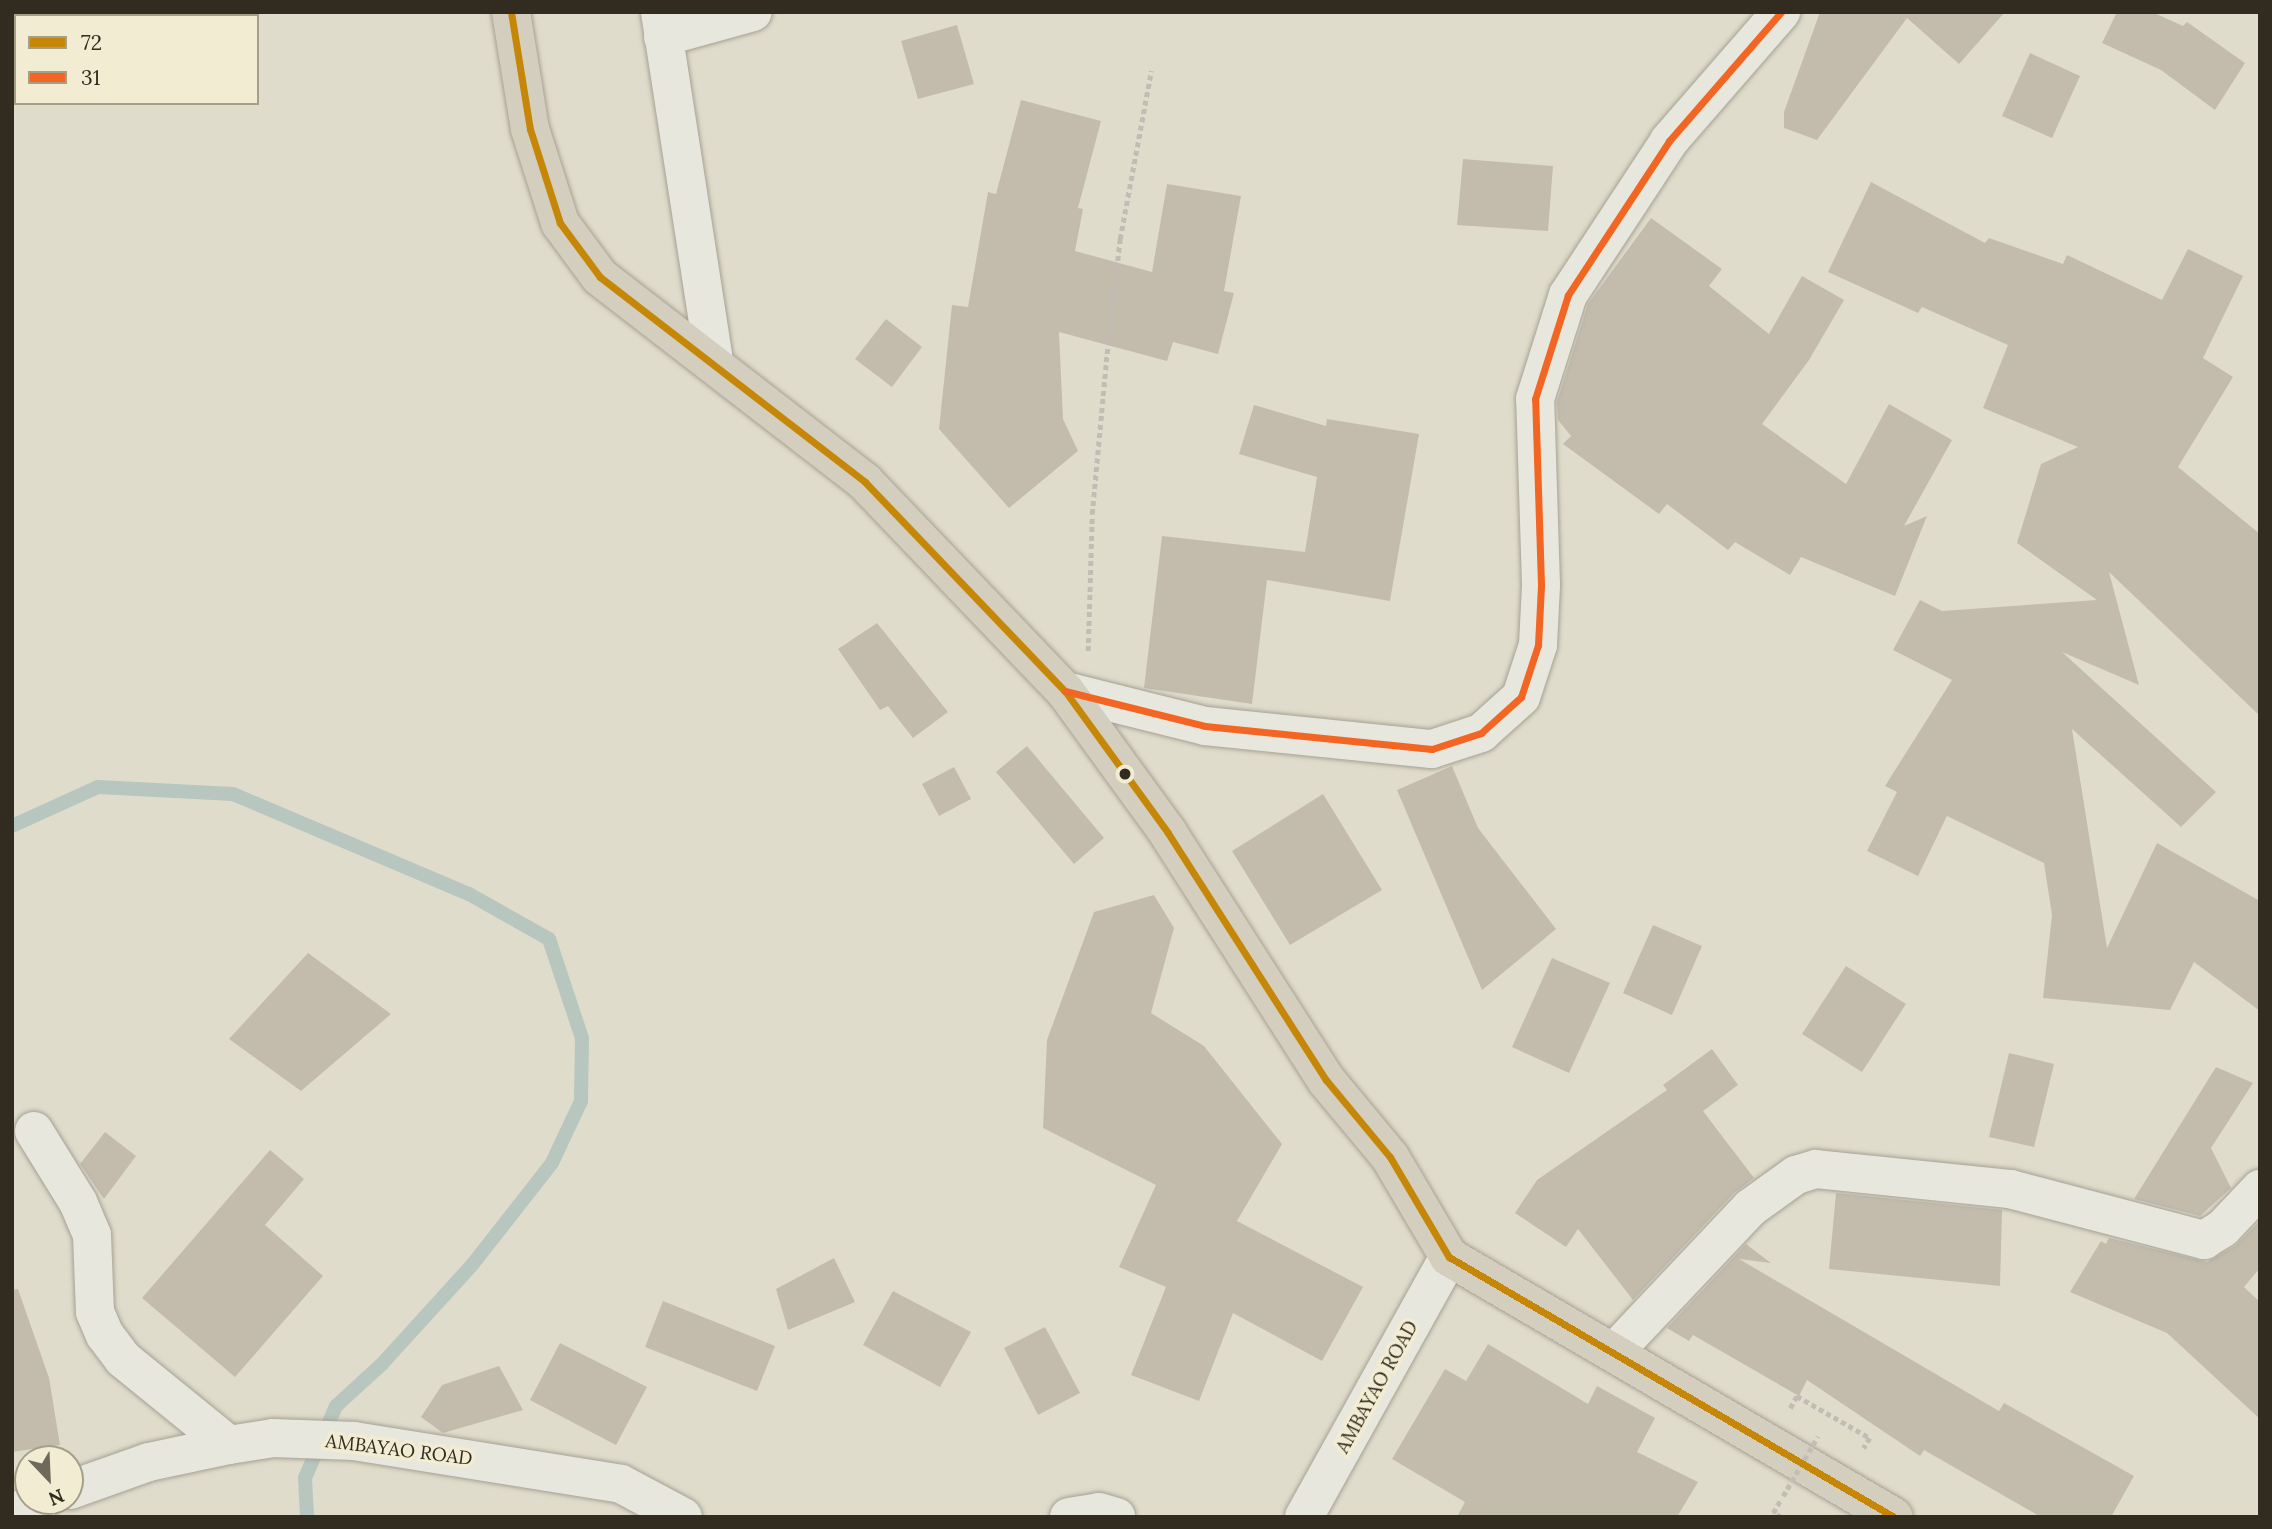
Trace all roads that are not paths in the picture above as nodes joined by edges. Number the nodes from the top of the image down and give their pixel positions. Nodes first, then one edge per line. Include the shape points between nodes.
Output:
1 (511, 12) edge
2 (753, 12) edge
3 (1781, 12) edge
4 (662, 25) edge
5 (714, 362) junction
6 (1076, 694) junction
7 (34, 1131) dead end
8 (2260, 1189) edge
9 (1449, 1257) junction
10 (1614, 1352) junction
11 (229, 1445) junction
12 (84, 1485) edge
13 (683, 1517) edge
14 (1069, 1517) edge
15 (1116, 1517) edge
16 (1304, 1517) edge
17 (1894, 1517) edge

1 - 5 highway via 530,129 560,223 600,277
2 - 4 street
3 - 6 street via 1669,141 1568,295 1535,399 1541,597 1538,645 1521,697 1481,733 1432,749 1205,726
4 - 5 street
5 - 6 highway via 865,482
6 - 9 highway via 1326,1080 1390,1157
7 - 11 street via 78,1202 92,1235 95,1312 105,1335 123,1359
8 - 10 street via 2223,1228 2204,1240 2010,1189 1816,1169 1796,1175 1750,1208
9 - 10 highway
9 - 16 street, AMBAYAO ROAD
10 - 17 highway
11 - 12 street, AMBAYAO ROAD via 149,1462
11 - 13 street, AMBAYAO ROAD via 273,1438 354,1441 621,1484
14 - 15 street via 1099,1512

